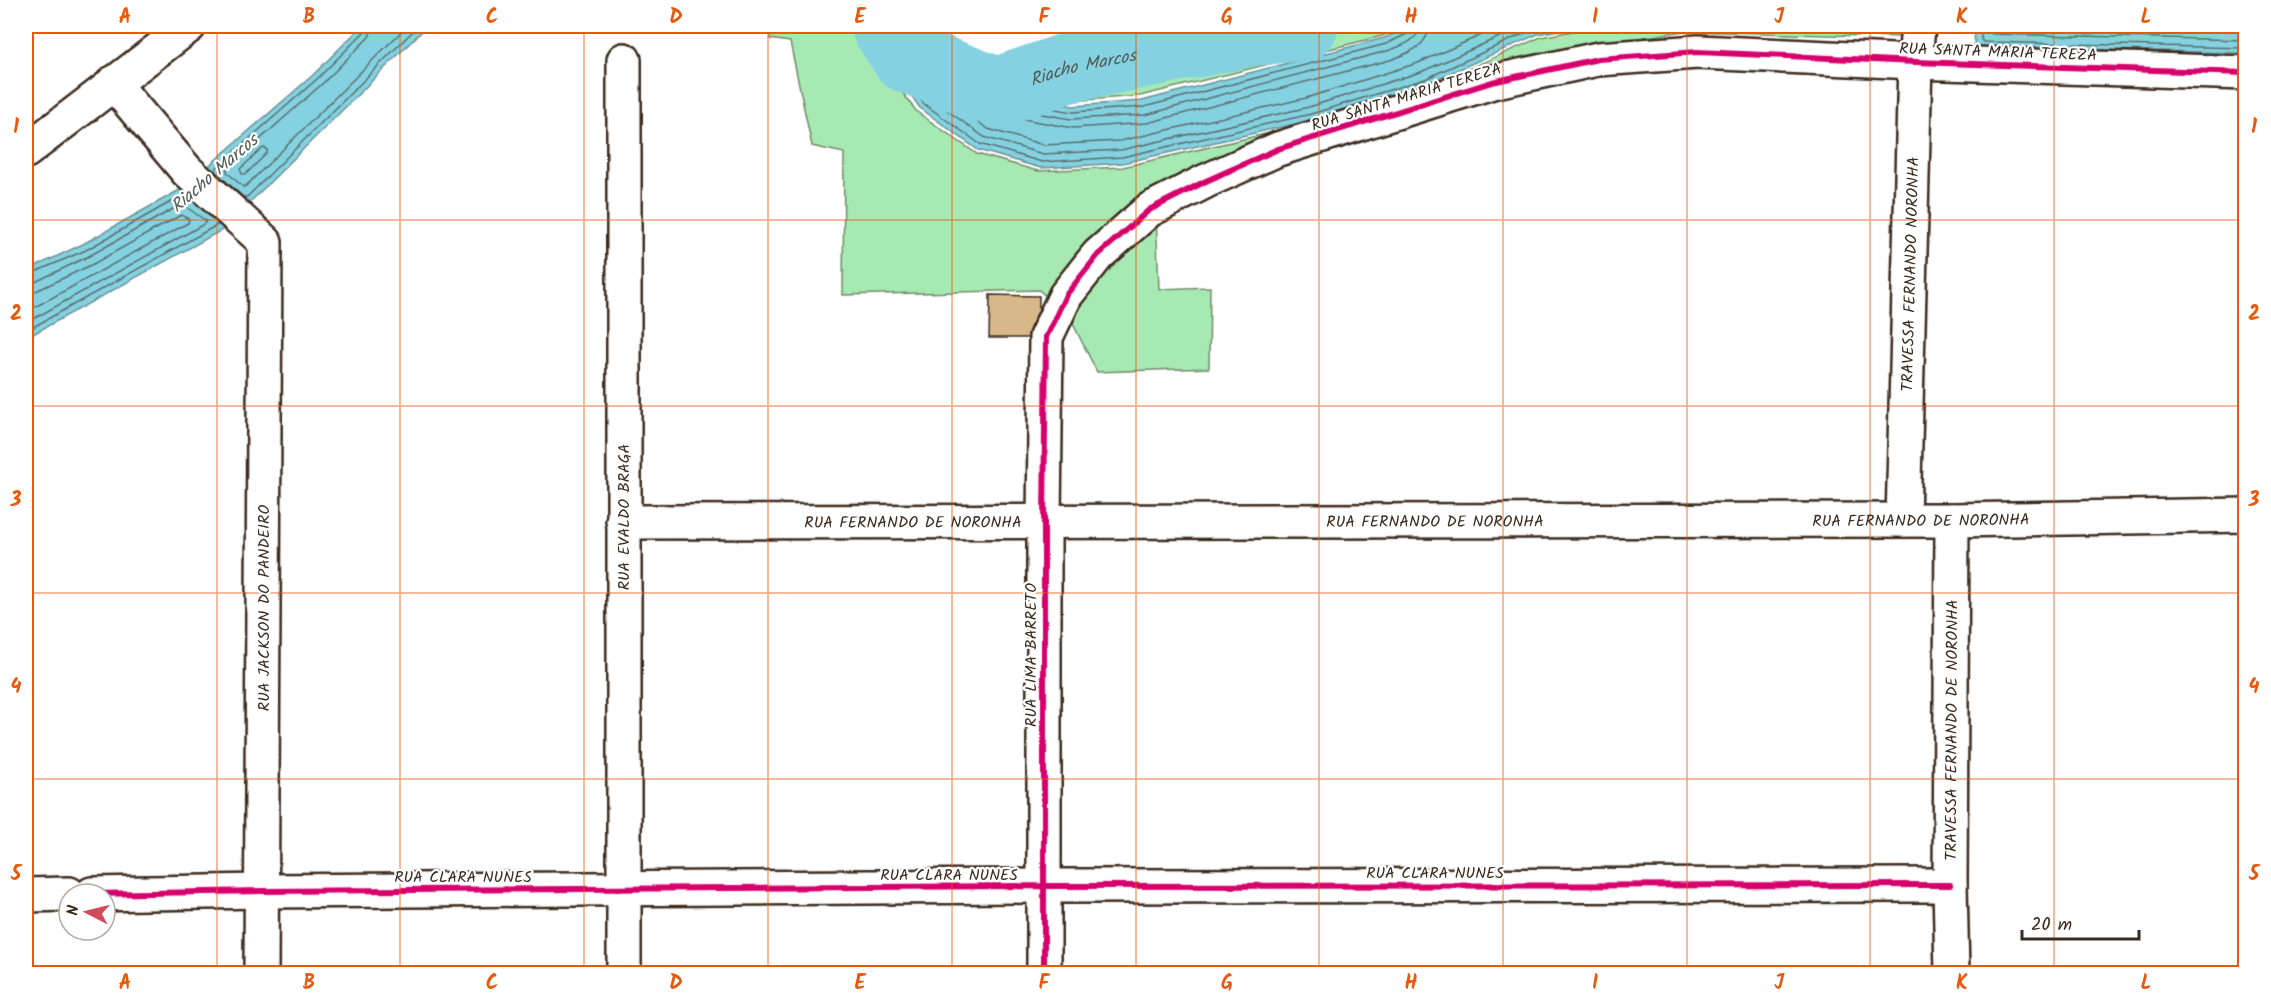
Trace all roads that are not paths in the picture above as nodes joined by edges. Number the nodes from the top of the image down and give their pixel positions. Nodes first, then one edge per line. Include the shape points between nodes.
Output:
1 (189, 26) edge
2 (1918, 27) edge
3 (624, 60) dead end
4 (1915, 62) junction
5 (2246, 73) edge
6 (113, 83) junction
7 (26, 151) edge
8 (1046, 337) joint
9 (2246, 515) edge
10 (1903, 520) junction
11 (1952, 520) junction
12 (623, 522) junction
13 (1044, 522) junction
14 (1950, 885) junction
15 (1043, 886) junction
16 (623, 889) junction
17 (262, 891) junction
18 (57, 894) edge
19 (117, 894) edge
20 (26, 895) edge
21 (261, 974) edge
22 (624, 974) edge
23 (1044, 974) edge
24 (1952, 974) edge

1 - 6 street
2 - 4 street, TRAVESSA FERNANDO NORONHA
3 - 12 street, RUA EVALDO BRAGA
4 - 5 street, RUA SANTA MARIA TEREZA
4 - 8 street, RUA SANTA MARIA TEREZA via 1698,52 1598,58 1492,82 1278,149 1149,210 1098,255 1066,295
4 - 10 street, TRAVESSA FERNANDO NORONHA
6 - 7 street
6 - 17 street, RUA JACKSON DO PANDEIRO via 187,171 265,242
8 - 13 street, RUA LIMA BARRETO
9 - 11 street, RUA FERNANDO DE NORONHA
10 - 11 street, RUA FERNANDO DE NORONHA
10 - 13 street, RUA FERNANDO DE NORONHA
11 - 14 street, TRAVESSA FERNANDO DE NORONHA
12 - 13 street, RUA FERNANDO DE NORONHA
12 - 16 street, RUA EVALDO BRAGA
13 - 15 street, RUA LIMA BARRETO
14 - 15 street, RUA CLARA NUNES
14 - 24 street, TRAVESSA FERNANDO DE NORONHA
15 - 16 street, RUA CLARA NUNES
15 - 23 street, RUA LIMA BARRETO
16 - 17 street, RUA CLARA NUNES
16 - 22 street, RUA EVALDO BRAGA
17 - 19 street, RUA CLARA NUNES
17 - 21 street, RUA JACKSON DO PANDEIRO
18 - 20 street

